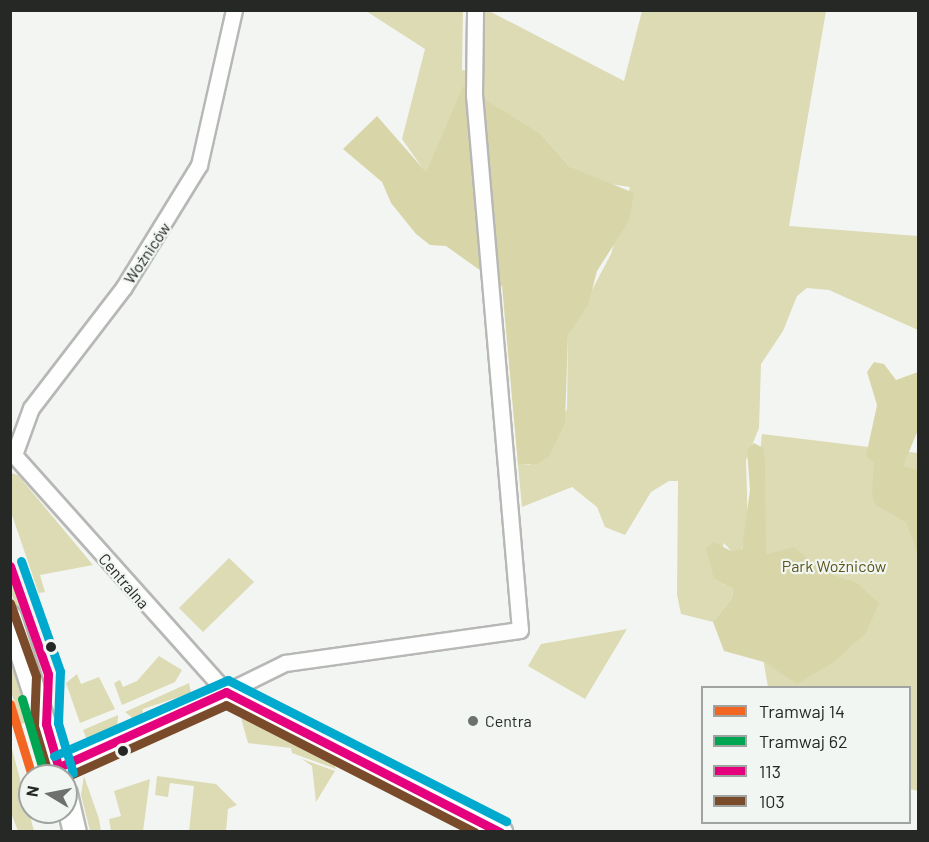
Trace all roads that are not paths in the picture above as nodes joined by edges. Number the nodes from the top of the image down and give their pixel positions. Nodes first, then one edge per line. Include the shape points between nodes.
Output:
1 (234, 10) edge
2 (475, 10) edge
3 (25, 468) joint
4 (12, 625) edge
5 (226, 692) junction
6 (58, 764) edge
7 (75, 764) edge
8 (501, 831) edge

1 - 3 street, Woźniców via 199,165 124,287 27,415 14,455
2 - 5 street via 474,96 520,630 285,663
3 - 5 street, Centralna
4 - 6 street
5 - 7 street
5 - 8 street, Centralna

